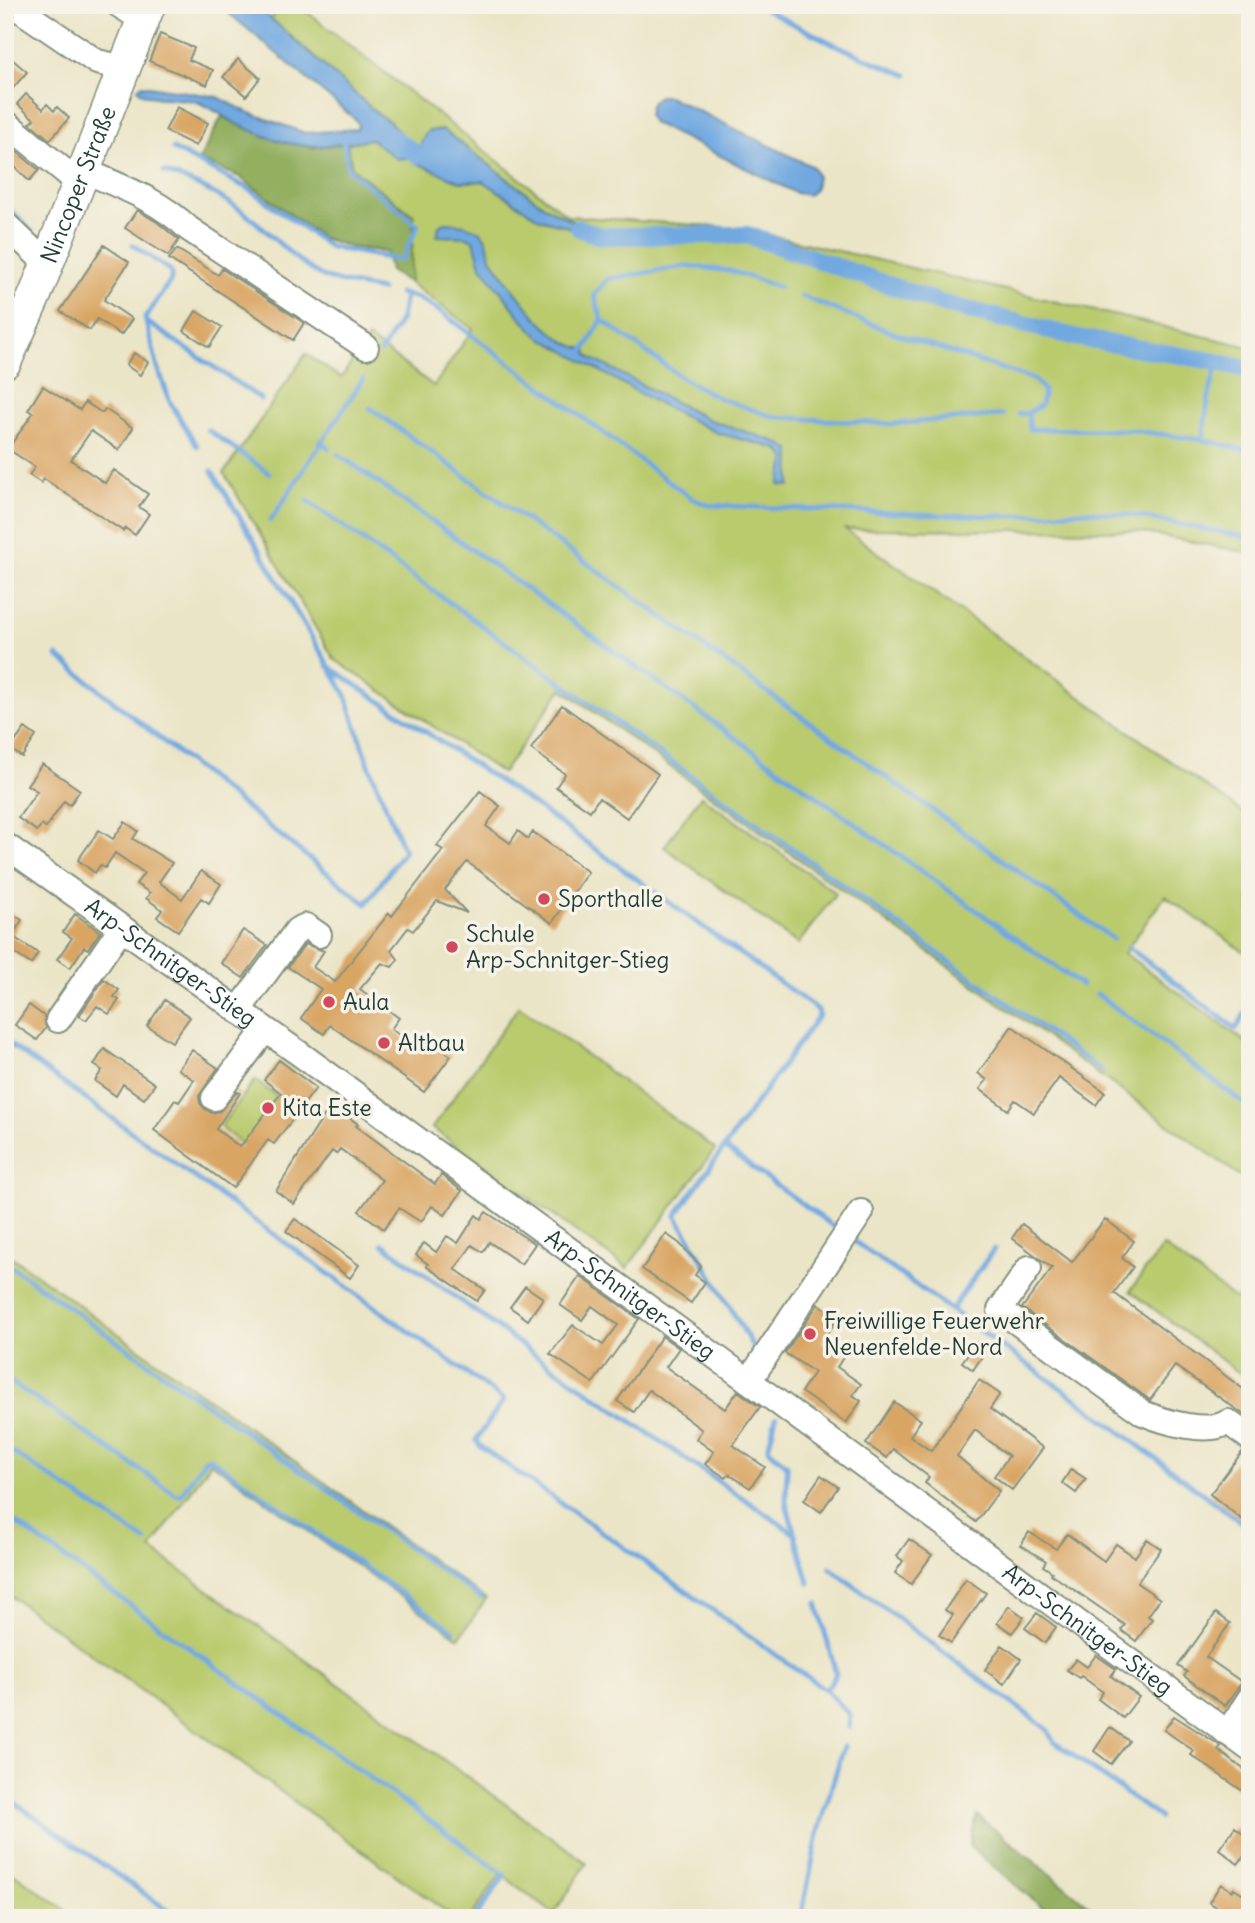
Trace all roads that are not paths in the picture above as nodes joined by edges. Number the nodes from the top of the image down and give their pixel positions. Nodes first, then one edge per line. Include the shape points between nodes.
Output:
1 (13, 5) edge
2 (137, 10) edge
3 (125, 68) junction
4 (5, 122) edge
5 (82, 178) junction
6 (5, 224) edge
7 (47, 264) junction
8 (366, 347) dead end
9 (5, 362) edge
10 (5, 845) edge
11 (121, 929) junction
12 (319, 935) dead end
13 (238, 1011) junction
14 (58, 1020) dead end
15 (265, 1030) junction
16 (214, 1098) dead end
17 (862, 1212) dead end
18 (1029, 1268) dead end
19 (749, 1381) junction
20 (1250, 1438) edge
21 (1250, 1699) edge
22 (1227, 1733) junction
23 (1250, 1749) edge

1 - 3 street via 97,62
2 - 3 main road, Nincoper Straße
3 - 5 main road, Nincoper Straße
4 - 5 street
5 - 7 main road, Nincoper Straße
5 - 8 street via 149,199
6 - 7 street
7 - 9 main road, Nincoper Straße
10 - 11 street, Arp-Schnitger-Stieg
11 - 13 street, Arp-Schnitger-Stieg
11 - 14 street
12 - 13 street via 306,926 297,930
13 - 15 street, Arp-Schnitger-Stieg
15 - 16 street
15 - 19 street, Arp-Schnitger-Stieg
17 - 19 street
18 - 20 street via 1000,1310 1143,1413 1206,1428 1228,1422
19 - 22 street, Arp-Schnitger-Stieg
21 - 22 street
22 - 23 street, Arp-Schnitger-Stieg

